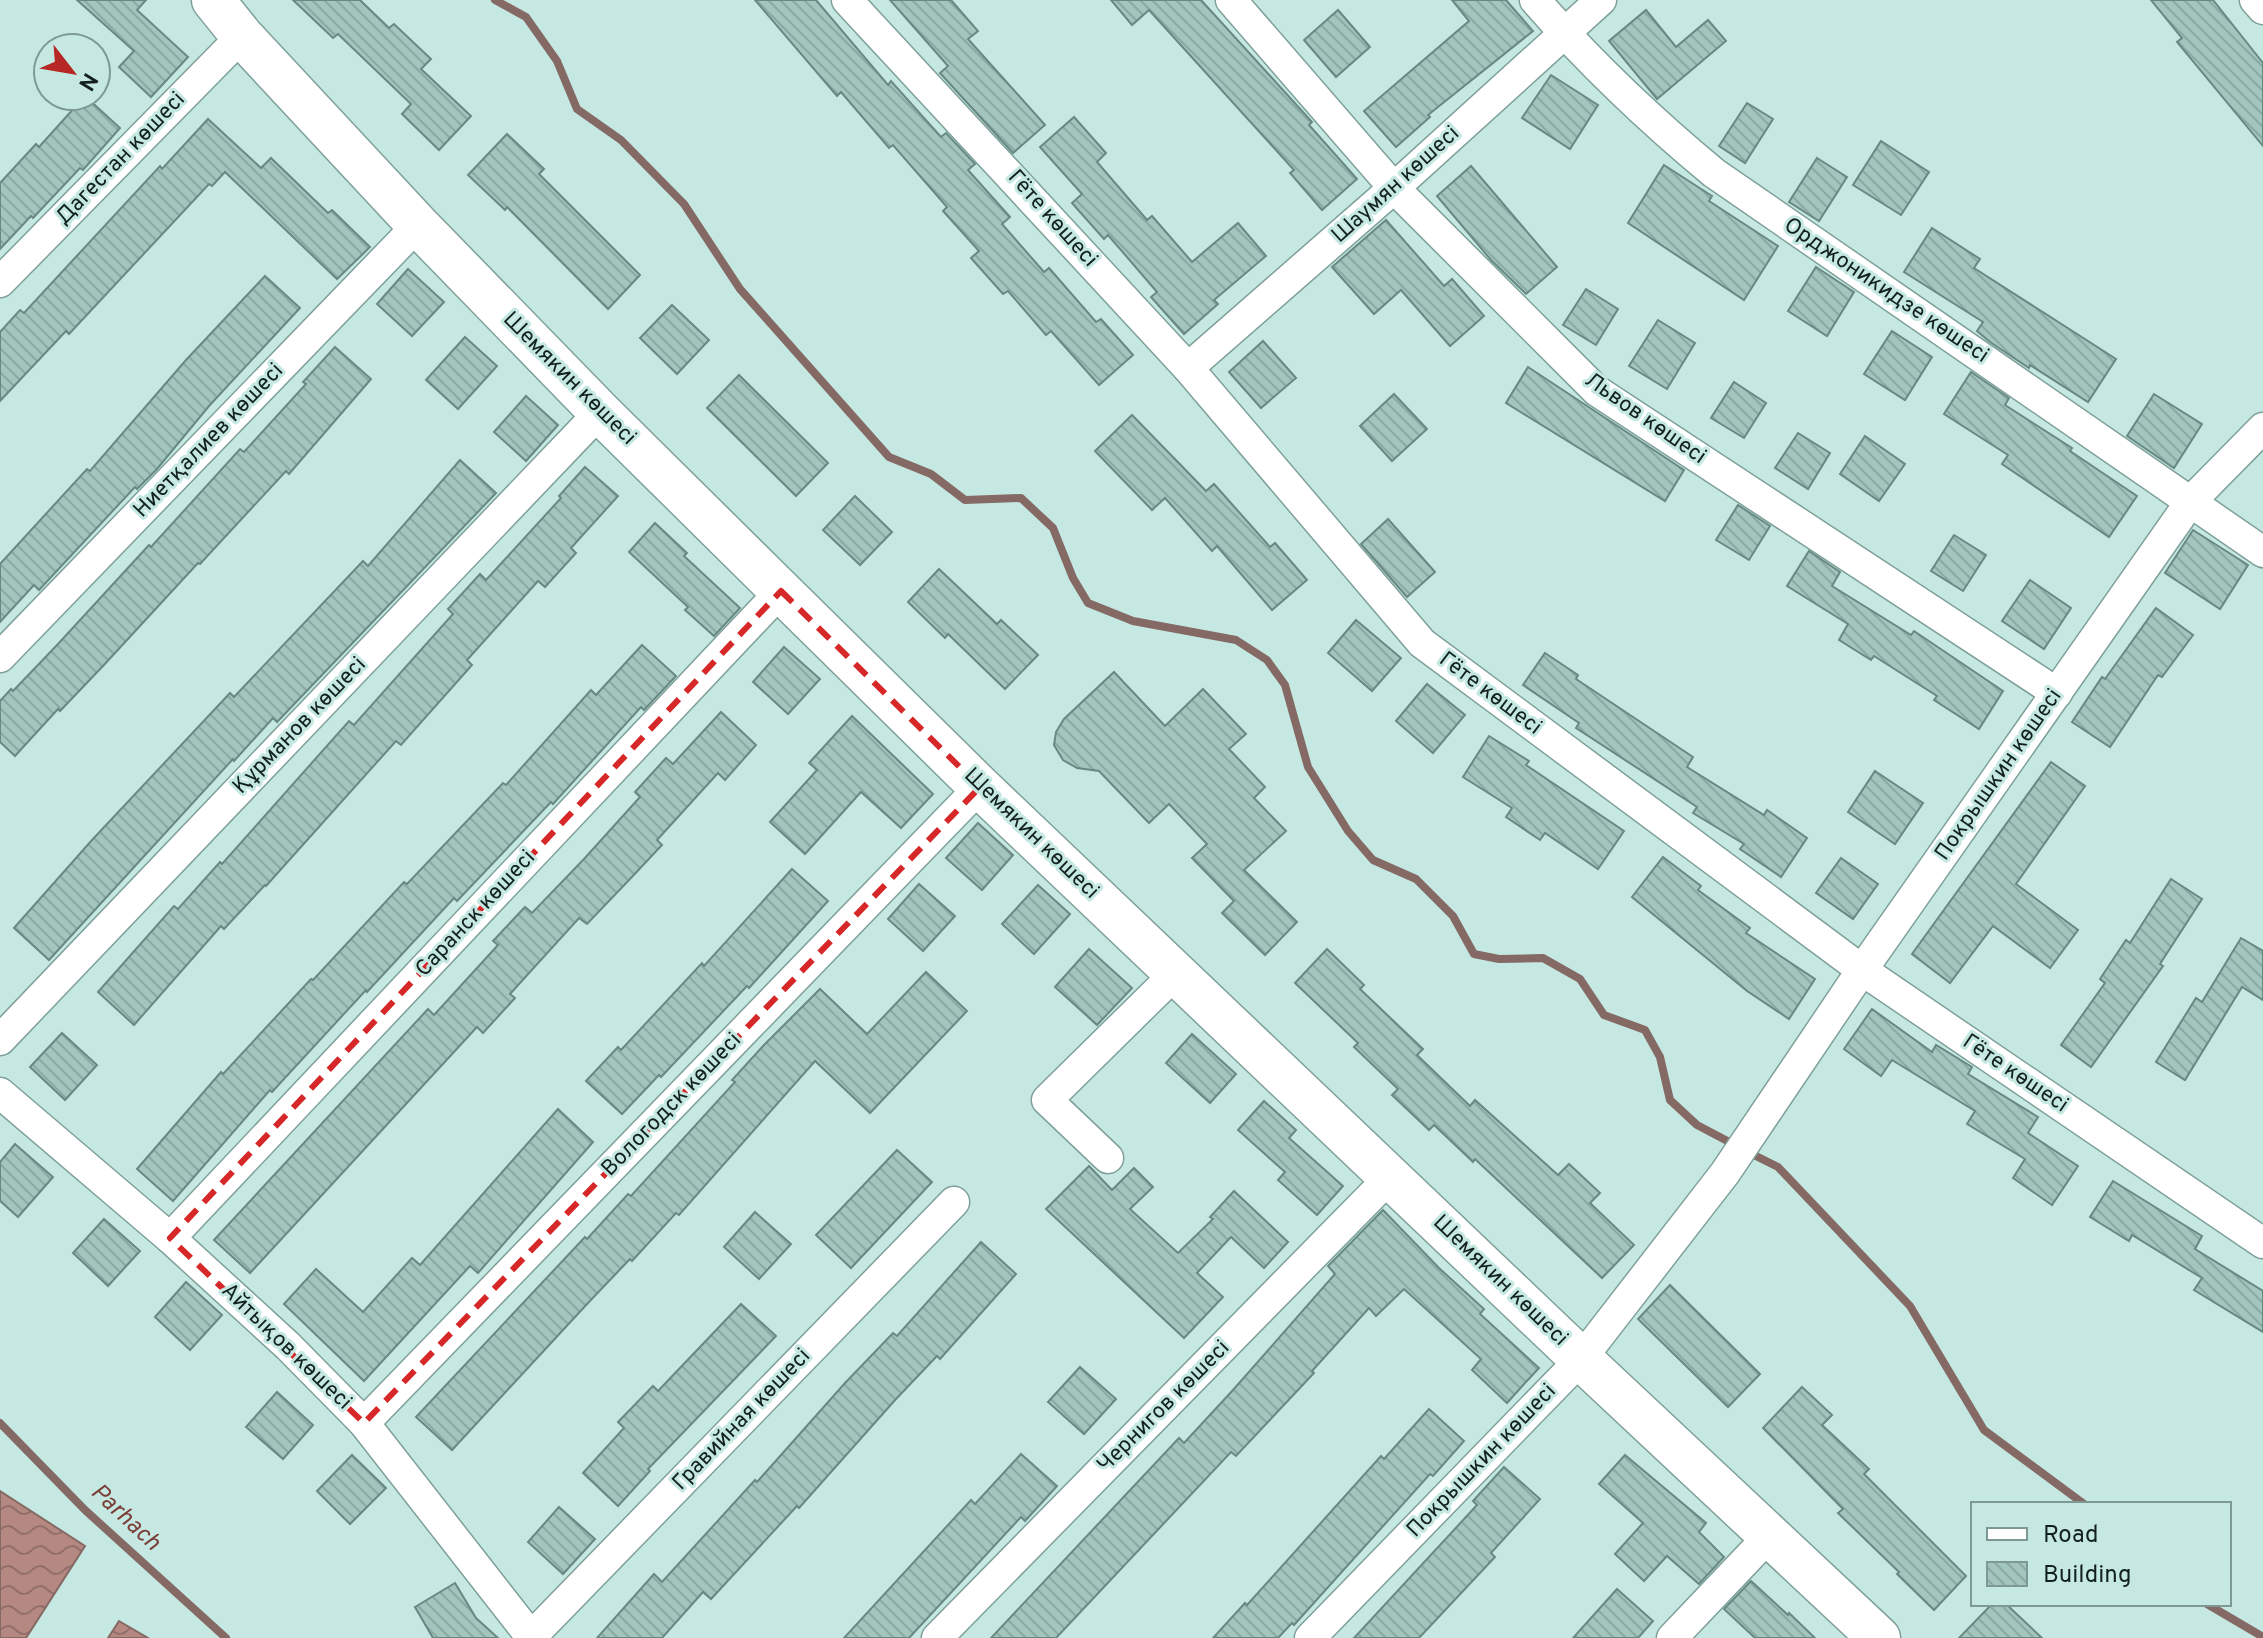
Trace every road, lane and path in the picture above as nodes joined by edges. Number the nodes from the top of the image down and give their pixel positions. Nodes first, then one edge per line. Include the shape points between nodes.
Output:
1 (213, 0) edge
2 (847, 0) edge
3 (1231, 0) edge
4 (1535, 0) edge
5 (1601, 0) edge
6 (2255, 0) edge
7 (2263, 9) edge
8 (1565, 34) junction
9 (242, 36) junction
10 (1394, 188) junction
11 (418, 225) junction
12 (0, 282) edge
13 (1188, 368) junction
14 (600, 412) junction
15 (2263, 428) edge
16 (2191, 501) junction
17 (2263, 552) edge
18 (781, 591) junction
19 (0, 657) edge
20 (2057, 693) junction
21 (980, 787) junction
22 (1862, 970) junction
23 (1177, 972) junction
24 (0, 1040) edge
25 (0, 1093) edge
26 (1108, 1158) dead end
27 (1391, 1176) junction
28 (954, 1202) dead end
29 (170, 1238) junction
30 (2263, 1243) edge
31 (1581, 1359) junction
32 (364, 1423) junction
33 (1770, 1535) junction
34 (532, 1637) edge
35 (937, 1638) edge
36 (1310, 1638) edge
37 (1672, 1638) edge
38 (1879, 1638) edge

1 - 9 main road, Шемякин көшесі
2 - 13 street, Гёте көшесі
3 - 10 street, Львов көшесі
4 - 8 street, Орджоникидзе көшесі
5 - 8 street, Шаумян көшесі
6 - 7 street
8 - 10 street, Шаумян көшесі
8 - 16 street, Орджоникидзе көшесі via 1714,173
9 - 11 main road, Шемякин көшесі
9 - 12 street, Дагестан көшесі
10 - 13 street, Шаумян көшесі
10 - 20 street, Львов көшесі via 1597,391
11 - 14 main road, Шемякин көшесі
11 - 19 street, Ниетқалиев көшесі
13 - 22 street, Гёте көшесі via 1422,643
14 - 18 main road, Шемякин көшесі
14 - 24 street, Құрманов көшесі
15 - 16 street, Покрышкин көшесі
16 - 17 street, Орджоникидзе көшесі
16 - 20 street, Покрышкин көшесі
18 - 21 main road, Шемякин көшесі
18 - 29 street, Саранск көшесі
20 - 22 street, Покрышкин көшесі
21 - 23 main road, Шемякин көшесі
21 - 32 street, Вологодск көшесі
22 - 30 street, Гёте көшесі
22 - 31 street, Покрышкин көшесі via 1732,1162
23 - 26 street via 1047,1100
23 - 27 main road, Шемякин көшесі
25 - 29 street, Айтықов көшесі
27 - 31 main road, Шемякин көшесі
27 - 35 street, Чернигов көшесі
28 - 34 street, Гравийная көшесі
29 - 32 street, Айтықов көшесі
31 - 33 main road, Шемякин көшесі
31 - 36 street, Покрышкин көшесі
32 - 34 street, Айтықов көшесі
33 - 37 street
33 - 38 main road, Шемякин көшесі

